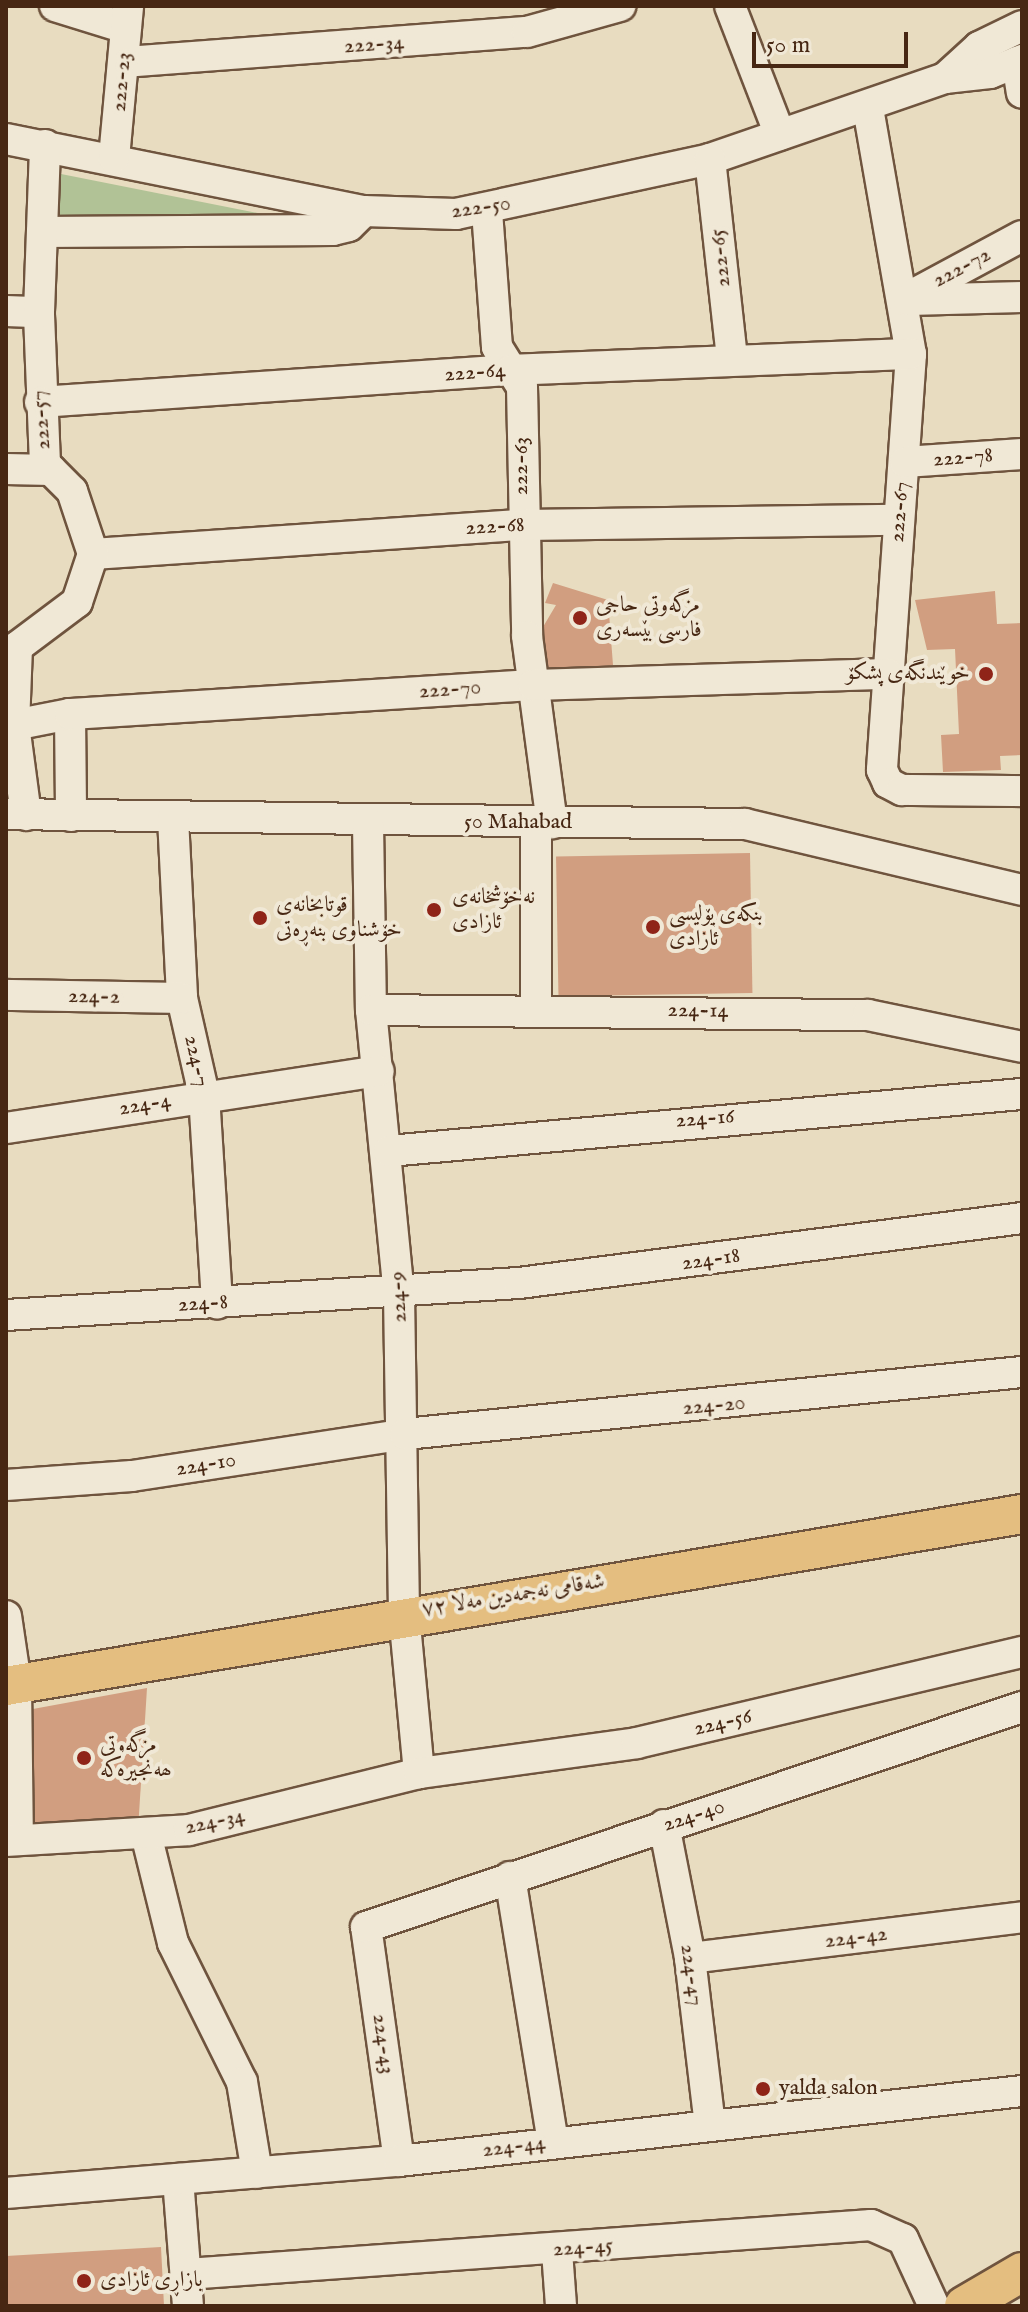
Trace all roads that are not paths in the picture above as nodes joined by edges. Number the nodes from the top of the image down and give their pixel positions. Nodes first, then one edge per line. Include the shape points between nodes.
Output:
1 (55, 6) edge
2 (620, 6) edge
3 (730, 6) edge
4 (127, 17) edge
5 (550, 17) edge
6 (1022, 26) edge
7 (1020, 61) edge
8 (125, 62) junction
9 (945, 78) junction
10 (1022, 93) edge
11 (868, 108) junction
12 (780, 135) junction
13 (6, 139) edge
14 (45, 145) junction
15 (114, 158) junction
16 (710, 159) junction
17 (364, 211) junction
18 (487, 211) junction
19 (42, 232) junction
20 (1022, 236) edge
21 (1022, 297) edge
22 (903, 300) junction
23 (6, 311) edge
24 (39, 312) junction
25 (911, 354) junction
26 (732, 358) junction
27 (511, 370) junction
28 (40, 402) junction
29 (1022, 454) edge
30 (905, 462) junction
31 (6, 469) edge
32 (51, 470) junction
33 (899, 520) junction
34 (522, 525) junction
35 (93, 554) junction
36 (11, 647) edge
37 (888, 674) junction
38 (533, 685) junction
39 (70, 714) junction
40 (14, 725) junction
41 (12, 755) edge
42 (1022, 791) edge
43 (16, 814) edge
44 (71, 816) junction
45 (173, 818) junction
46 (368, 823) junction
47 (544, 823) junction
48 (1022, 890) edge
49 (6, 995) edge
50 (182, 998) junction
51 (536, 1008) junction
52 (371, 1010) junction
53 (1022, 1047) edge
54 (379, 1071) junction
55 (1022, 1094) edge
56 (204, 1095) junction
57 (6, 1128) edge
58 (389, 1151) junction
59 (1021, 1224) edge
60 (399, 1294) junction
61 (217, 1304) junction
62 (6, 1315) edge
63 (1022, 1372) edge
64 (405, 1434) junction
65 (6, 1485) edge
66 (1022, 1514) edge
67 (404, 1614) junction
68 (6, 1616) edge
69 (1022, 1652) edge
70 (11, 1685) edge
71 (1022, 1707) edge
72 (419, 1773) junction
73 (664, 1825) junction
74 (146, 1834) junction
75 (12, 1840) edge
76 (510, 1877) junction
77 (1022, 1917) edge
78 (366, 1927) joint
79 (690, 1958) junction
80 (1022, 2091) edge
81 (710, 2125) junction
82 (553, 2142) junction
83 (399, 2161) junction
84 (257, 2173) junction
85 (178, 2179) junction
86 (6, 2193) edge
87 (557, 2251) junction
88 (1022, 2272) edge
89 (187, 2274) junction
90 (188, 2306) edge
91 (561, 2306) edge
92 (934, 2306) edge
93 (964, 2306) edge

1 - 4 street
2 - 5 street, 222-34
3 - 12 street
4 - 8 street, 222-23
5 - 8 street, 222-34
6 - 9 street, 222-50 via 979,47
7 - 9 street, 222-50 via 975,77
7 - 10 street
8 - 15 street, 222-23
9 - 11 street, 222-50
11 - 12 street, 222-50
11 - 22 street, 222-67
12 - 16 street, 222-50
13 - 14 street, 222-50
14 - 15 street, 222-50
14 - 19 street, 222-57
15 - 17 street, 222-50
16 - 18 street, 222-50
16 - 26 street, 222-65
17 - 18 street, 222-50
17 - 19 street via 349,226 333,230
18 - 27 street, 222-63 via 497,347
19 - 24 street, 222-57
20 - 22 street, 222-72
21 - 22 street
22 - 25 street, 222-67
23 - 24 street
24 - 28 street, 222-57
25 - 26 street, 222-64
25 - 30 street, 222-67
26 - 27 street, 222-64
27 - 28 street, 222-64
27 - 34 street, 222-63 via 522,387
28 - 32 street, 222-57 via 45,464
29 - 30 street, 222-78
30 - 33 street, 222-67
31 - 32 street
32 - 35 street, 222-57 via 72,491
33 - 34 street, 222-68
33 - 37 street, 222-67
34 - 35 street, 222-68
34 - 38 street, 222-63
35 - 36 street via 77,602
36 - 40 street
37 - 38 street, 222-70
37 - 42 street, 222-67 via 882,770 888,783 902,790
38 - 39 street, 222-70
38 - 47 street, 222-63
39 - 40 street, 222-70
39 - 44 street
40 - 41 street
41 - 43 street
43 - 44 street, 50 Mahabad
44 - 45 street, 50 Mahabad
45 - 46 street, 50 Mahabad
45 - 50 street, 224-7
46 - 47 street, 50 Mahabad
46 - 52 street, 224-9
47 - 48 street, 50 Mahabad via 745,824
47 - 51 street, 222-63
49 - 50 street, 224-2
50 - 56 street, 224-7
51 - 52 street, 224-14
51 - 53 street, 224-14 via 868,1015
52 - 54 street, 224-9
54 - 56 street, 224-4
54 - 58 street, 224-9
55 - 58 street, 224-16
56 - 57 street, 224-4
56 - 61 street, 224-7
58 - 60 street, 224-9
59 - 60 street, 224-18
60 - 61 street, 224-8
60 - 64 street, 224-9
61 - 62 street, 224-8
63 - 64 street, 224-20
64 - 65 street, 224-10 via 132,1476
64 - 67 street, 224-9
66 - 67 main road, شەقامی نەجمەدین مەلا ٧٢
67 - 70 main road, شەقامی نەجمەدین مەلا ٧٢
67 - 72 street, 224-9
68 - 70 street
69 - 72 street, 224-56 via 637,1743
70 - 75 street
71 - 73 street, 224-40
72 - 74 street, 224-34 via 189,1830
73 - 76 street, 224-40
73 - 79 street, 224-47
74 - 75 street, 224-34
74 - 84 street via 173,1943 242,2082
76 - 78 street, 224-40
76 - 82 street
77 - 79 street, 224-42
78 - 83 street, 224-43
79 - 81 street, 224-47
80 - 81 street, 224-44
81 - 82 street, 224-44
82 - 83 street, 224-44
83 - 84 street, 224-44
84 - 85 street, 224-44
85 - 86 street, 224-44
85 - 89 street
87 - 89 street, 224-45
87 - 91 street
87 - 92 street, 224-45 via 871,2225 903,2239
88 - 93 main road
89 - 90 street

